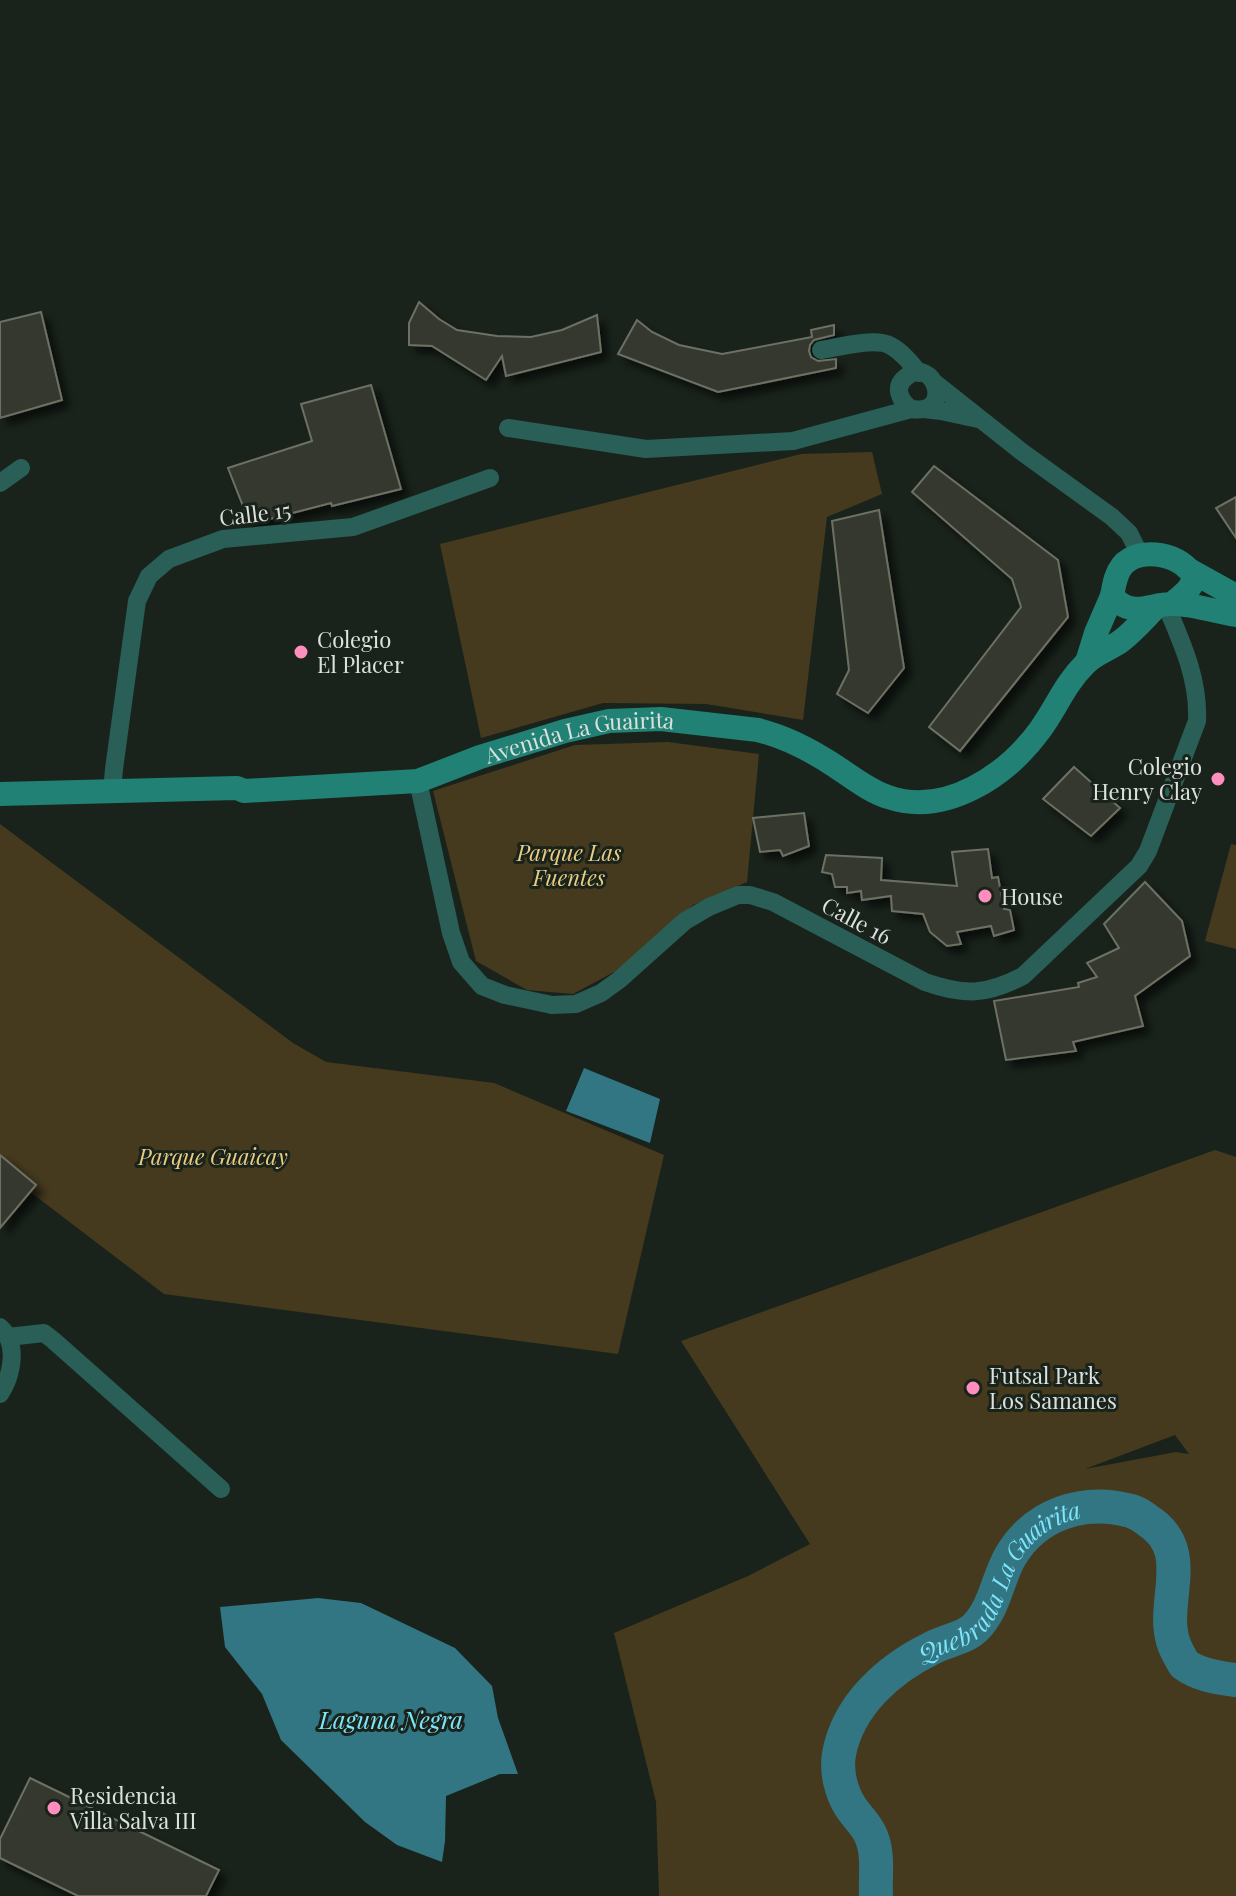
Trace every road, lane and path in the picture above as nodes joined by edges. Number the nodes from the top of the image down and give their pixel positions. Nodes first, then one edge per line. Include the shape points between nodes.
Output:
1 (867, 343) junction
2 (821, 350) dead end
3 (927, 378) junction
4 (900, 384) junction
5 (917, 409) junction
6 (981, 419) junction
7 (508, 428) dead end
8 (21, 468) dead end
9 (490, 478) dead end
10 (0, 483) edge
11 (1140, 555) junction
12 (1191, 571) junction
13 (1112, 596) junction
14 (1236, 596) edge
15 (1165, 605) junction
16 (1236, 615) edge
17 (1087, 662) junction
18 (418, 781) junction
19 (112, 791) junction
20 (0, 794) edge
21 (4, 1332) edge
22 (0, 1394) edge
23 (221, 1489) dead end

1 - 2 street
1 - 3 street via 890,345
1 - 4 street via 887,356
3 - 4 street via 908,375
3 - 5 street via 936,396 930,406
3 - 6 street
4 - 5 street via 902,401
5 - 6 street
5 - 7 street via 793,441 646,449
6 - 11 street via 1112,517 1129,533
8 - 10 street
9 - 19 street, Calle 15 via 353,527 223,539 169,559 149,576 137,601
11 - 12 street via 1160,555
11 - 13 street, Avenida La Guairita via 1121,567
12 - 14 street
12 - 15 street, Avenida La Guairita via 1189,589
13 - 15 street via 1127,608
13 - 17 street, Avenida La Guairita
15 - 16 street
15 - 17 street, Avenida La Guairita
15 - 18 street, Calle 16 via 1196,685 1197,721 1148,851 1139,866 1023,976 983,992 925,982 773,902 738,895 685,921 619,980 576,1004 552,1005 505,995 482,986 461,962
17 - 18 street, Avenida La Guairita via 1020,753 991,780 943,799 890,798 818,755 758,730 661,719 588,726
18 - 19 street, Avenida La Guairita via 244,791
19 - 20 street, Avenida La Guairita
21 - 22 street via 12,1362
21 - 23 street via 44,1333

